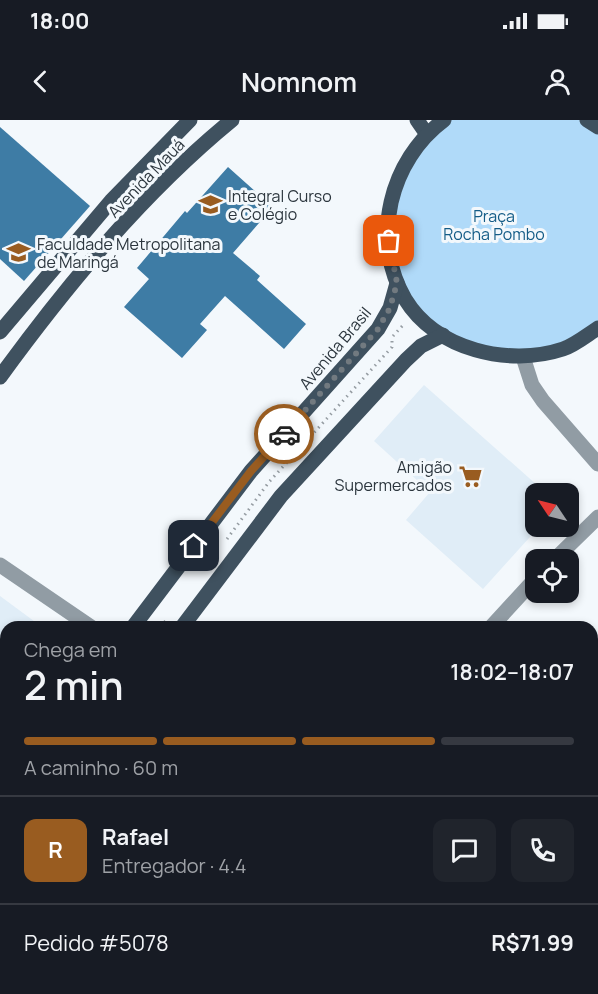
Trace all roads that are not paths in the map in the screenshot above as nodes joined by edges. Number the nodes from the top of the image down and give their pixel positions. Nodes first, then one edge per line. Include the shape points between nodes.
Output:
1 (190, 120) edge
2 (232, 120) edge
3 (417, 120) edge
4 (444, 120) edge
5 (587, 120) edge
6 (598, 128) edge
7 (426, 133) junction
8 (397, 283) junction
9 (3, 328) edge
10 (598, 328) edge
11 (443, 335) junction
12 (27, 341) junction
13 (523, 357) junction
14 (0, 378) edge
15 (598, 464) edge
16 (598, 517) edge
17 (565, 549) edge
18 (0, 565) edge
19 (525, 590) edge
20 (82, 621) edge
21 (138, 621) edge
22 (187, 621) edge
23 (497, 621) edge

1 - 9 main road, Avenida Mauá via 111,201
2 - 12 main road, Avenida Mauá via 136,211
3 - 7 main road
4 - 7 main road
5 - 6 main road
7 - 8 main road via 406,161 392,192 387,224
8 - 11 main road via 415,312
8 - 21 main road, Avenida Brasil via 390,308 378,329 251,471
9 - 12 main road
10 - 13 main road via 564,348
11 - 13 main road via 481,353
11 - 22 main road via 421,346 406,360 281,496
12 - 14 main road, Avenida Mauá
13 - 15 street via 532,385 543,401
16 - 17 street
18 - 20 street
19 - 23 street

